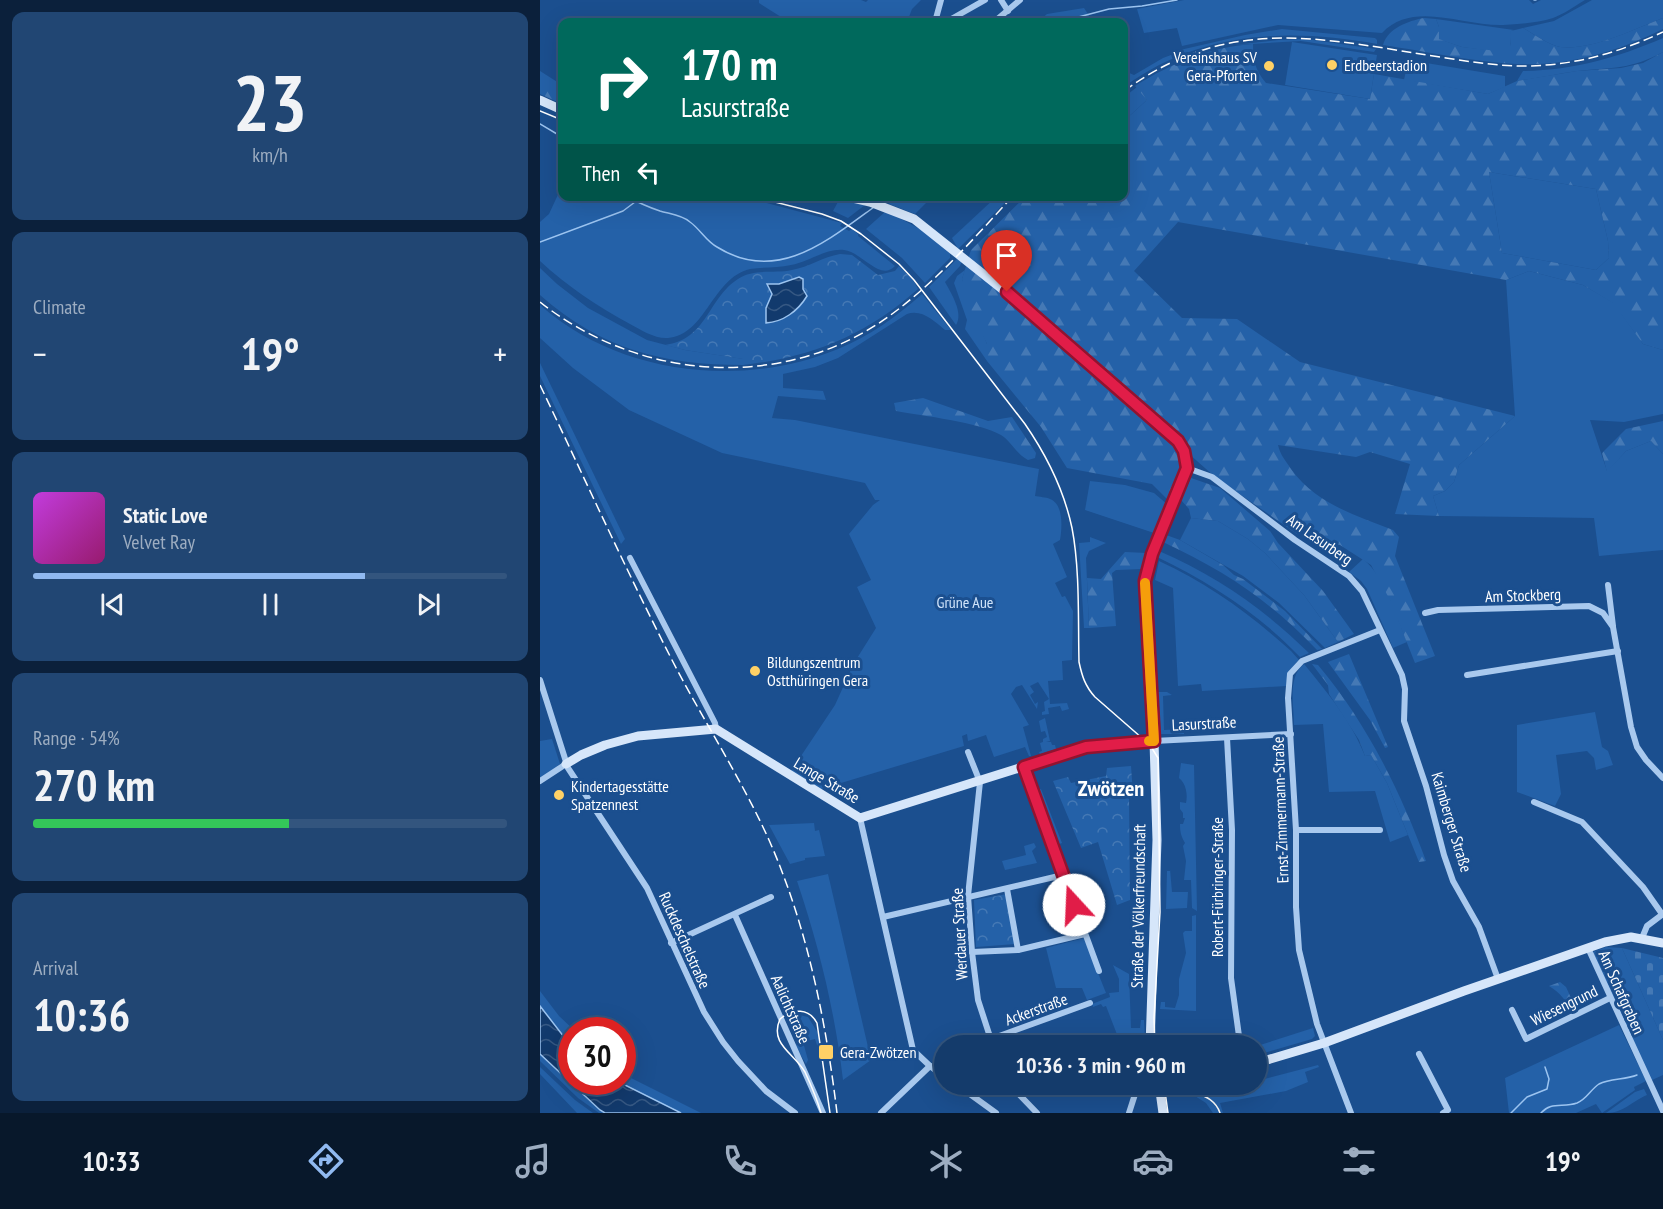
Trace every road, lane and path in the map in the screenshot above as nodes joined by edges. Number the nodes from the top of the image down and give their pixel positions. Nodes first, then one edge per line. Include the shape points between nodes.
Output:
1 (941, 0) edge
2 (986, 0) edge
3 (1001, 0) edge
4 (1020, 0) edge
5 (1008, 11) junction
6 (936, 18) edge
7 (953, 18) edge
8 (999, 18) edge
9 (540, 100) edge
10 (558, 108) edge
11 (866, 201) edge
12 (1187, 468) junction
13 (630, 558) dead end
14 (1608, 585) dead end
15 (1425, 613) dead end
16 (1613, 627) junction
17 (1380, 630) junction
18 (1618, 651) junction
19 (1467, 675) dead end
20 (540, 680) edge
21 (1405, 703) joint
22 (716, 729) junction
23 (1291, 734) junction
24 (1227, 738) junction
25 (1154, 741) junction
26 (968, 752) dead end
27 (566, 764) junction
28 (1024, 767) junction
29 (1663, 778) edge
30 (540, 781) edge
31 (980, 782) junction
32 (1534, 802) dead end
33 (860, 818) junction
34 (1296, 830) junction
35 (1380, 830) dead end
36 (1063, 875) junction
37 (1007, 889) junction
38 (771, 897) dead end
39 (968, 897) junction
40 (1663, 914) edge
41 (735, 915) junction
42 (883, 917) junction
43 (1085, 934) junction
44 (1642, 938) junction
45 (672, 942) junction
46 (1663, 943) edge
47 (1588, 948) junction
48 (1018, 950) junction
49 (972, 952) junction
50 (1099, 971) dead end
51 (1498, 979) junction
52 (1610, 998) junction
53 (1090, 1003) dead end
54 (1512, 1010) dead end
55 (990, 1035) edge
56 (1010, 1035) edge
57 (1150, 1035) edge
58 (1239, 1035) edge
59 (1324, 1043) junction
60 (1419, 1054) dead end
61 (1267, 1060) edge
62 (930, 1066) junction
63 (934, 1069) edge
64 (971, 1095) edge
65 (1020, 1095) edge
66 (1135, 1095) edge
67 (1160, 1095) edge
68 (1663, 1111) edge
69 (1348, 1112) edge
70 (795, 1113) edge
71 (823, 1113) edge
72 (881, 1113) edge
73 (996, 1113) edge
74 (1037, 1113) edge
75 (1129, 1113) edge
76 (1163, 1113) edge
77 (1443, 1113) edge

1 - 6 street
2 - 7 street
3 - 5 street
4 - 5 street
5 - 8 street
9 - 10 main road
11 - 12 main road via 914,219 969,261 1178,441
12 - 17 street, Am Lasurberg via 1212,477 1349,576 1362,591
12 - 25 main road, Straße der Völkerfreundschaft via 1145,581
13 - 22 street
14 - 16 street
15 - 16 street, Am Stockberg via 1589,606 1603,613
16 - 18 street
17 - 21 street, Am Lasurberg via 1402,675
17 - 23 street, Ernst-Zimmermann-Straße via 1309,657 1296,666 1290,674 1288,698
18 - 19 street
18 - 29 street via 1637,747
20 - 27 street, Ruckdeschelstraße
21 - 51 street, Kaimberger Straße via 1404,722 1444,855 1479,927
22 - 27 main road via 638,736 605,745
22 - 33 main road, Lange Straße
23 - 24 street, Lasurstraße
23 - 34 street, Ernst-Zimmermann-Straße
24 - 25 street, Lasurstraße
24 - 58 street, Robert-Fürbringer-Straße via 1232,830 1231,978
25 - 28 main road, Lasurstraße via 1086,747
25 - 57 main road, Straße der Völkerfreundschaft via 1157,840
26 - 31 street
27 - 30 street
27 - 45 street, Ruckdeschelstraße via 647,888
28 - 31 main road, Lasurstraße
28 - 36 street
31 - 33 main road, Lasurstraße
31 - 39 street, Werdauer Straße
32 - 40 street via 1582,822
33 - 42 street, Lange Straße
34 - 35 street
34 - 59 street, Ernst-Zimmermann-Straße via 1299,950
36 - 37 street
36 - 43 street
37 - 39 street
37 - 48 street
38 - 41 street
39 - 42 street
39 - 49 street, Werdauer Straße
40 - 44 street via 1647,926
41 - 45 street
41 - 71 street, Aalichtstraße
42 - 62 street, Lange Straße via 913,1050
43 - 48 street
43 - 50 street
44 - 46 main road
44 - 47 main road via 1622,938
45 - 70 street, Ruckdeschelstraße via 698,1001 726,1047 766,1091
47 - 51 main road
47 - 52 street, Am Schafgraben
48 - 49 street
49 - 55 street, Werdauer Straße via 978,1000
51 - 59 main road
52 - 54 street, Wiesengrund via 1526,1039
52 - 68 street, Am Schafgraben
53 - 56 street, Ackerstraße
59 - 61 main road
59 - 69 street, Ernst-Zimmermann-Straße
60 - 77 street via 1448,1110
62 - 63 street, Lange Straße
62 - 72 street
64 - 73 street
65 - 74 street
66 - 75 street
67 - 76 main road

